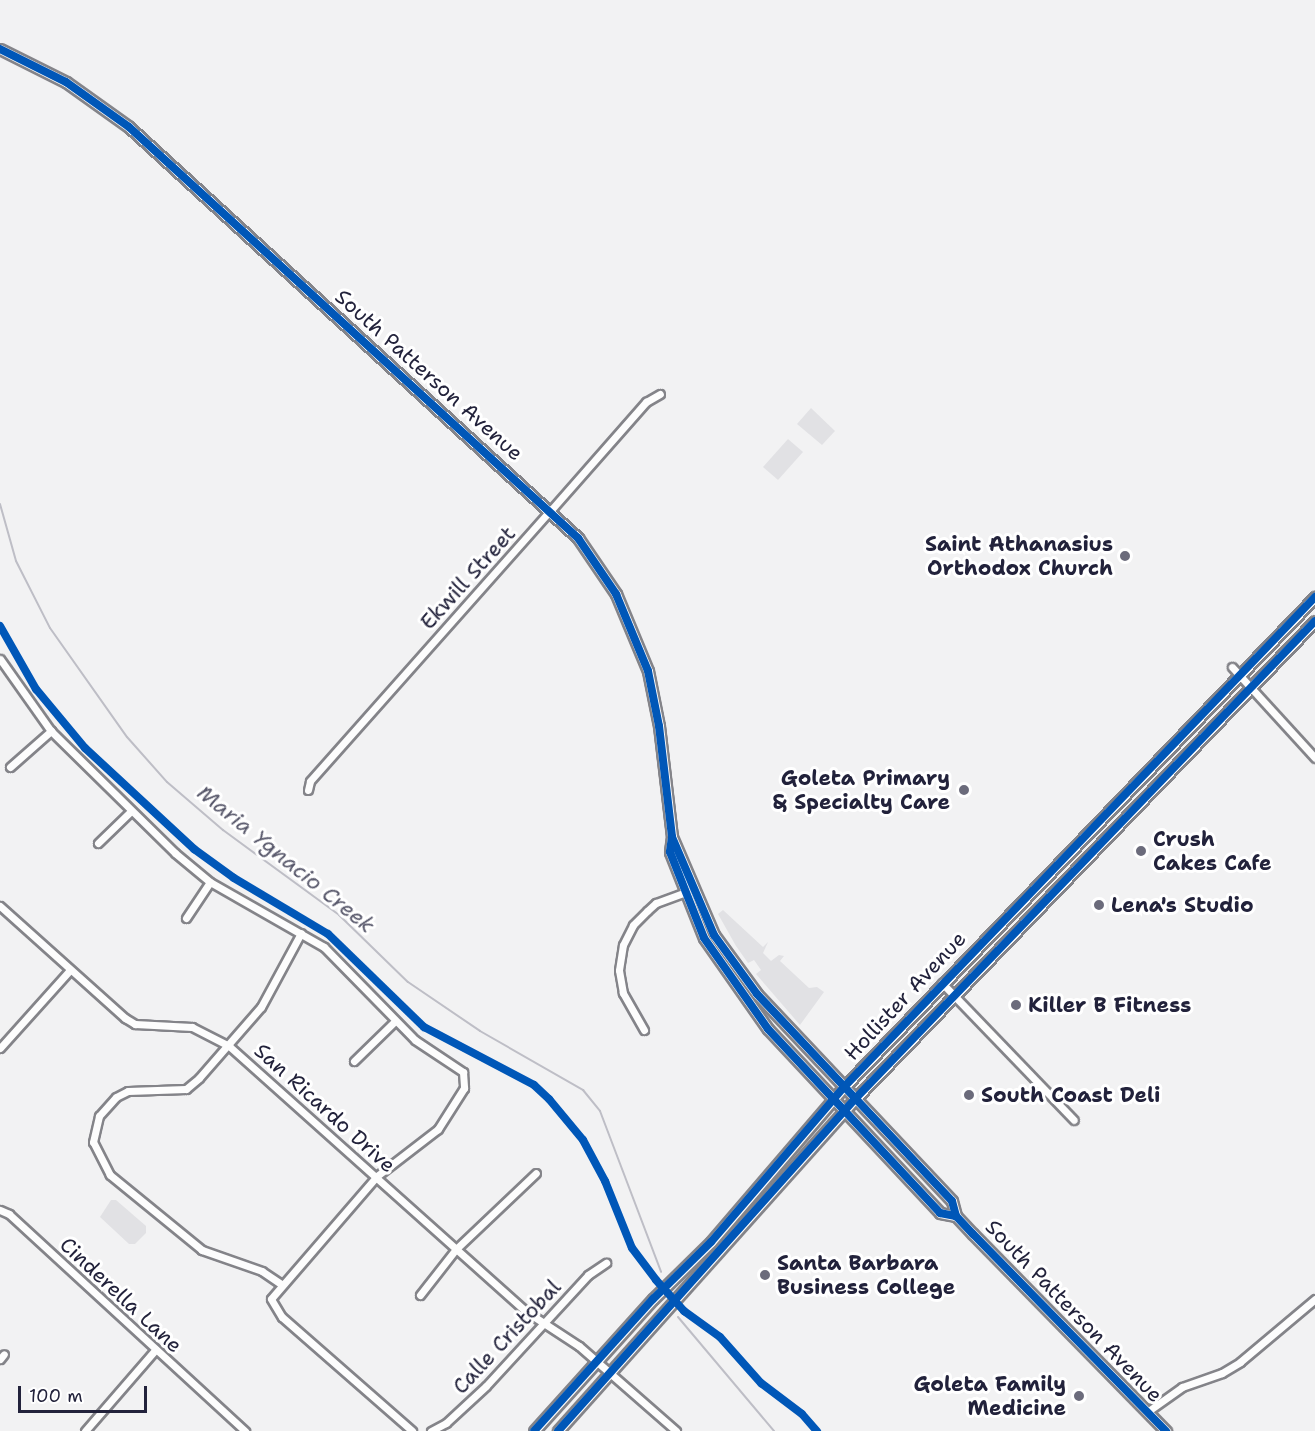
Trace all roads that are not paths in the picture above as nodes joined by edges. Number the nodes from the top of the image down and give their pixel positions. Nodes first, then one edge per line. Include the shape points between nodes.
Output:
1 (0, 49) edge
2 (660, 394) dead end
3 (551, 510) junction
4 (1315, 597) edge
5 (1315, 621) edge
6 (0, 659) edge
7 (1232, 667) dead end
8 (1240, 676) junction
9 (1251, 689) junction
10 (51, 731) junction
11 (1315, 758) edge
12 (10, 767) dead end
13 (308, 790) dead end
14 (131, 811) junction
15 (672, 837) junction
16 (98, 843) dead end
17 (210, 882) junction
18 (683, 893) junction
19 (0, 906) edge
20 (186, 918) dead end
21 (301, 933) junction
22 (70, 970) junction
23 (942, 983) junction
24 (955, 995) junction
25 (395, 1021) junction
26 (644, 1030) dead end
27 (0, 1046) edge
28 (229, 1046) junction
29 (354, 1061) dead end
30 (844, 1087) junction
31 (833, 1099) junction
32 (855, 1099) junction
33 (844, 1111) junction
34 (1074, 1120) dead end
35 (536, 1173) dead end
36 (377, 1176) junction
37 (0, 1210) edge
38 (956, 1216) junction
39 (456, 1249) junction
40 (606, 1263) dead end
41 (281, 1284) junction
42 (420, 1295) dead end
43 (1315, 1299) edge
44 (544, 1323) junction
45 (156, 1349) junction
46 (597, 1362) junction
47 (611, 1374) junction
48 (1147, 1412) junction
49 (85, 1431) edge
50 (245, 1431) edge
51 (412, 1431) edge
52 (431, 1431) edge
53 (534, 1431) edge
54 (558, 1431) edge
55 (676, 1431) edge
56 (1166, 1431) edge

1 - 3 main road, South Patterson Avenue via 66,82 129,127
2 - 3 street, Ekwill Street via 646,402
3 - 13 street, Ekwill Street via 310,781
3 - 15 main road, South Patterson Avenue via 603,571 639,643 655,701
4 - 8 main road, Hollister Avenue
5 - 9 main road, Hollister Avenue
6 - 10 street
7 - 8 street
8 - 9 street
8 - 23 main road, Hollister Avenue
9 - 11 street
9 - 24 main road, Hollister Avenue
10 - 12 street
10 - 14 street
14 - 16 street
14 - 17 street
15 - 18 main road, South Patterson Avenue via 670,852
15 - 30 main road, South Patterson Avenue via 707,920 729,959 776,1016
17 - 20 street
17 - 21 street
18 - 26 street via 656,903 633,925 623,945 619,970 624,993
18 - 31 main road, South Patterson Avenue via 704,938 746,1002
19 - 22 street, San Ricardo Drive
21 - 25 street via 345,965
21 - 28 street via 261,1007
22 - 27 street
22 - 28 street, San Ricardo Drive via 135,1024 192,1027
23 - 24 street
23 - 30 main road, Hollister Avenue
24 - 32 main road, Hollister Avenue
24 - 34 street
25 - 29 street
25 - 36 street via 415,1040 459,1069 466,1081 438,1129
28 - 36 street, San Ricardo Drive
28 - 41 street via 186,1089 128,1091 116,1098 99,1116 93,1142 110,1176 202,1250 262,1271
30 - 31 main road, Hollister Avenue
30 - 32 main road, South Patterson Avenue
31 - 33 main road, South Patterson Avenue
31 - 46 main road, Hollister Avenue via 711,1242
32 - 33 main road, Hollister Avenue
32 - 38 main road, South Patterson Avenue via 952,1201
33 - 38 main road, South Patterson Avenue via 940,1213
33 - 47 main road, Hollister Avenue
35 - 39 street
36 - 39 street, San Ricardo Drive
36 - 41 street
37 - 45 street, Cinderella Lane via 9,1214
38 - 48 main road, South Patterson Avenue
39 - 42 street
39 - 44 street, San Ricardo Drive
40 - 44 street, Calle Cristobal via 588,1275
41 - 51 street via 271,1299 274,1309
43 - 48 street via 1240,1362 1182,1387
44 - 46 street, San Ricardo Drive
44 - 52 street, Calle Cristobal via 486,1386 446,1423
45 - 49 street
45 - 50 street, Cinderella Lane
46 - 47 street, San Ricardo Drive
46 - 53 main road, Hollister Avenue
47 - 54 main road, Hollister Avenue
47 - 55 street, San Ricardo Drive
48 - 56 main road, South Patterson Avenue

